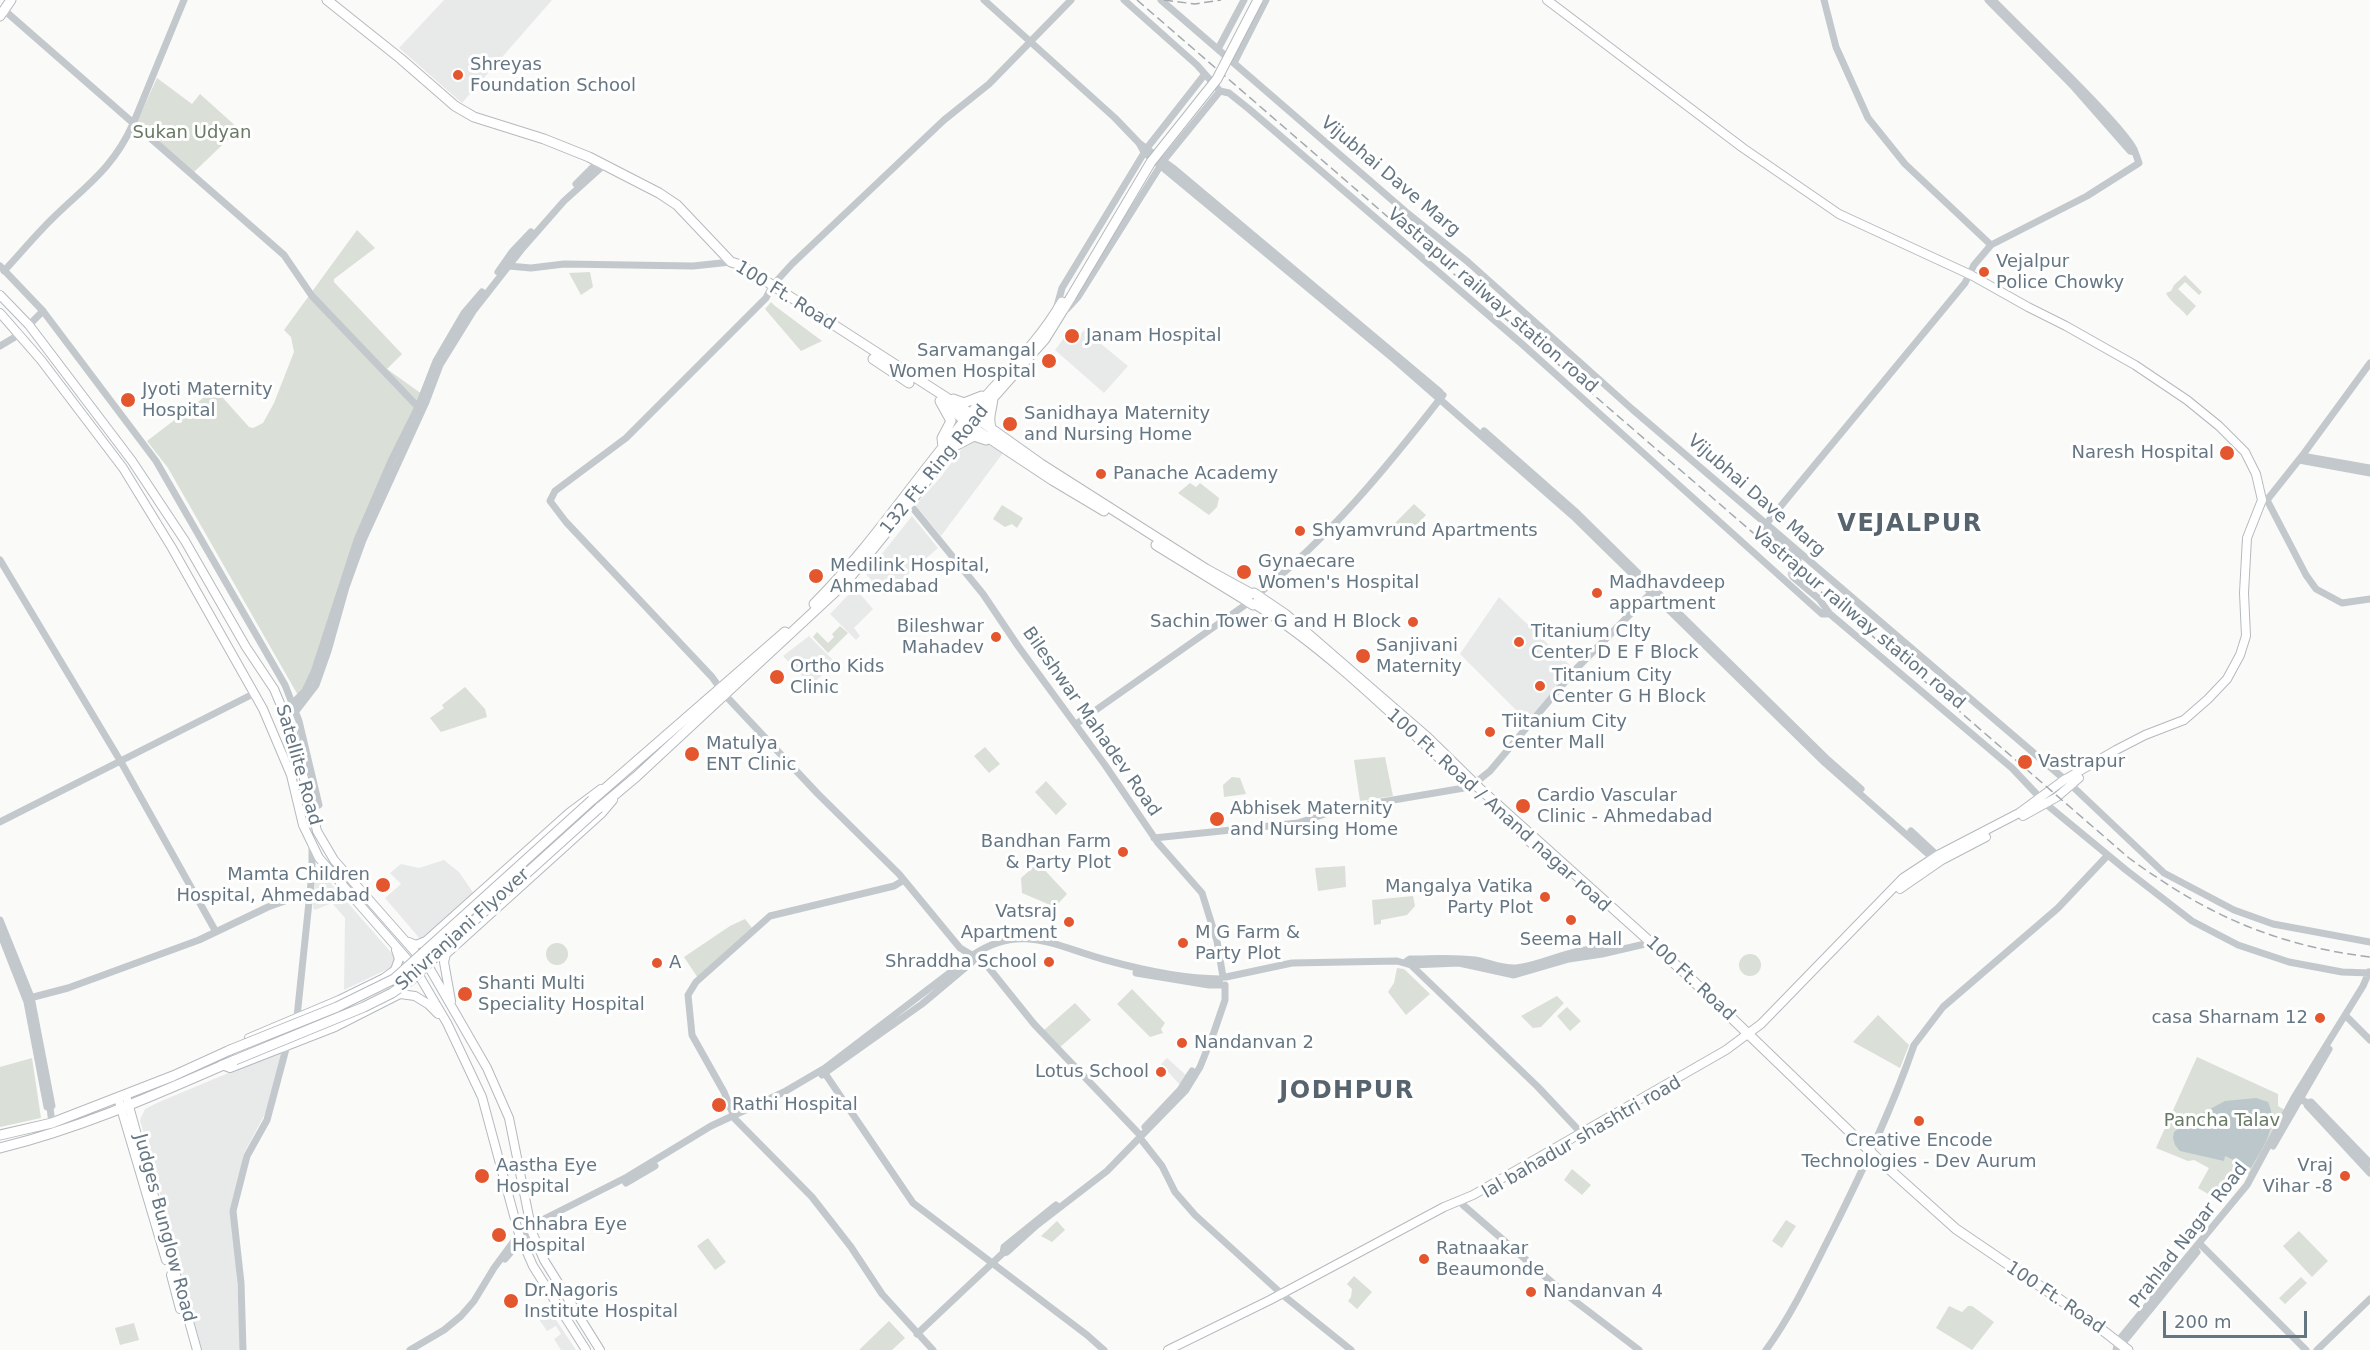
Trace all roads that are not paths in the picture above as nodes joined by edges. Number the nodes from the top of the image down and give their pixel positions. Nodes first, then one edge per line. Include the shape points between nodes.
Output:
1 (11, 0) edge
2 (184, 0) edge
3 (327, 0) edge
4 (984, 0) edge
5 (1071, 0) edge
6 (1124, 0) edge
7 (1161, 0) edge
8 (1245, 0) edge
9 (1251, 0) edge
10 (1258, 0) edge
11 (1266, 0) edge
12 (1547, 0) edge
13 (1552, 0) edge
14 (1824, 0) edge
15 (1988, 0) edge
16 (1993, 0) edge
17 (2, 13) edge
18 (1029, 41) junction
19 (1218, 49) junction
20 (2040, 50) junction
21 (1234, 63) junction
22 (1205, 74) junction
23 (1220, 91) junction
24 (133, 124) junction
25 (1146, 150) junction
26 (601, 163) junction
27 (1162, 163) junction
28 (1991, 244) junction
29 (734, 264) junction
30 (509, 266) junction
31 (2, 268) edge
32 (1971, 273) junction
33 (769, 291) junction
34 (0, 295) edge
35 (1068, 296) junction
36 (43, 311) junction
37 (1059, 313) junction
38 (0, 314) edge
39 (29, 325) junction
40 (20, 334) junction
41 (2, 347) edge
42 (2370, 363) edge
43 (990, 397) junction
44 (1441, 397) junction
45 (944, 400) junction
46 (420, 409) junction
47 (970, 419) junction
48 (992, 435) junction
49 (947, 448) junction
50 (2301, 458) junction
51 (2370, 468) edge
52 (2370, 473) edge
53 (2265, 500) junction
54 (907, 501) junction
55 (1766, 524) junction
56 (0, 560) edge
57 (1798, 560) dead end
58 (1793, 577) dead end
59 (1653, 591) junction
60 (1253, 599) junction
61 (2370, 599) edge
62 (1830, 614) junction
63 (284, 683) junction
64 (274, 688) junction
65 (253, 694) junction
66 (721, 694) junction
67 (294, 707) junction
68 (1076, 724) junction
69 (121, 762) junction
70 (2067, 782) junction
71 (613, 783) junction
72 (1473, 786) junction
73 (619, 792) junction
74 (2043, 801) junction
75 (311, 808) junction
76 (0, 822) edge
77 (1154, 838) junction
78 (312, 844) junction
79 (2108, 855) junction
80 (1938, 859) junction
81 (327, 870) junction
82 (312, 873) junction
83 (903, 881) junction
84 (310, 892) junction
85 (0, 920) edge
86 (397, 928) junction
87 (216, 932) junction
88 (0, 933) edge
89 (387, 936) junction
90 (426, 941) junction
91 (1646, 941) junction
92 (2370, 942) edge
93 (415, 951) junction
94 (446, 954) junction
95 (406, 959) junction
96 (973, 959) junction
97 (1408, 962) junction
98 (430, 969) junction
99 (395, 970) junction
100 (2368, 976) edge
101 (420, 977) junction
102 (1223, 981) junction
103 (400, 994) junction
104 (29, 998) junction
105 (452, 1008) junction
106 (2347, 1016) junction
107 (297, 1017) junction
108 (447, 1023) junction
109 (1748, 1038) junction
110 (2370, 1040) edge
111 (287, 1045) junction
112 (226, 1051) junction
113 (222, 1065) junction
114 (824, 1071) junction
115 (122, 1096) junction
116 (2301, 1099) junction
117 (126, 1108) junction
118 (735, 1117) junction
119 (52, 1123) junction
120 (1583, 1134) junction
121 (0, 1135) edge
122 (1139, 1136) junction
123 (0, 1148) edge
124 (1870, 1155) junction
125 (2370, 1163) edge
126 (2370, 1173) edge
127 (1463, 1205) junction
128 (531, 1230) junction
129 (520, 1237) junction
130 (2200, 1244) junction
131 (992, 1263) junction
132 (1283, 1294) junction
133 (2370, 1299) edge
134 (465, 1315) junction
135 (917, 1334) junction
136 (2120, 1348) edge
137 (191, 1350) edge
138 (197, 1350) edge
139 (243, 1350) edge
140 (410, 1350) edge
141 (420, 1350) edge
142 (586, 1350) edge
143 (600, 1350) edge
144 (933, 1350) edge
145 (1104, 1350) edge
146 (1168, 1350) edge
147 (1177, 1350) edge
148 (1351, 1350) edge
149 (1639, 1350) edge
150 (1766, 1350) edge
151 (2306, 1350) edge
152 (2317, 1350) edge

1 - 17 main road
2 - 24 street
3 - 26 main road, 100 Ft. Road via 455,106 474,117 544,139
4 - 18 street
5 - 18 street
6 - 22 street, Vastrapur railway station road
7 - 19 street, Vijubhai Dave Marg
8 - 19 street
9 - 35 main road via 1212,75 1146,159
10 - 35 main road, bridge via 1217,79 1150,162
11 - 21 street
12 - 32 main road via 1751,154 1839,214
13 - 32 main road via 1737,141 1840,211
14 - 28 street via 1836,47 1868,118 1905,164
15 - 20 street
16 - 20 street
17 - 24 street
18 - 25 street
18 - 33 street via 989,84 944,120 792,264
19 - 21 street, Vijubhai Dave Marg
20 - 28 street via 2134,146 2139,163 2057,212
21 - 55 street, Vijubhai Dave Marg
22 - 23 street, Vastrapur railway station road
22 - 25 street
23 - 27 street
23 - 62 street, Vastrapur railway station road via 1229,93 1249,109 1522,344 1822,614
24 - 31 street via 112,162
24 - 46 street via 284,255 312,296
25 - 27 street
25 - 37 street via 1062,288
26 - 29 main road, 100 Ft. Road via 677,205
26 - 30 street
26 - 46 street via 559,200 470,305 436,361
27 - 37 street via 1077,298
27 - 44 street
28 - 32 street
29 - 30 street
29 - 33 main road, 100 Ft. Road via 741,265
30 - 46 street via 466,321
31 - 36 street
32 - 53 main road via 2136,364 2219,426 2245,452
32 - 55 street
33 - 45 main road, 100 Ft. Road
33 - 66 street via 623,436 546,498 546,504 564,525
34 - 39 main road, Satellite Road
35 - 37 main road, 132 Ft. Ring Road
36 - 39 street
36 - 63 street via 156,461
37 - 43 main road, 132 Ft. Ring Road via 1042,343
38 - 40 main road, Satellite Road
39 - 64 main road, Satellite Road via 132,461
40 - 41 street
40 - 65 main road, Satellite Road via 123,468
42 - 50 street
43 - 45 main road via 964,403
43 - 47 main road, 132 Ft. Ring Road
43 - 48 main road via 988,418
44 - 59 street via 1576,512
44 - 60 street via 1339,520
45 - 47 main road
45 - 49 main road via 951,421 942,438
46 - 67 street via 363,540 316,685
47 - 48 main road, 100 Ft. Road
47 - 49 main road, 132 Ft. Ring Road
48 - 49 main road via 974,436
48 - 60 main road, 100 Ft. Road
49 - 54 main road, 132 Ft. Ring Road
50 - 51 street
50 - 52 street
50 - 53 street
53 - 61 street via 2316,589 2342,603
53 - 70 main road, lal bahadur shashtri road via 2247,538 2246,636 2227,679 2184,720 2145,735
54 - 66 main road, 132 Ft. Ring Road via 842,577
54 - 68 street, Bileshwar Mahadev Road via 983,594
55 - 57 street via 1767,532
55 - 70 street, Vijubhai Dave Marg
56 - 69 street
58 - 62 street
59 - 72 street via 1575,670
59 - 80 street via 1842,779
60 - 68 street
60 - 72 main road, 100 Ft. Road via 1285,614 1428,738
62 - 74 street, Vastrapur railway station road via 2012,768
63 - 64 street
63 - 67 street
64 - 75 main road, Satellite Road via 293,734
65 - 69 street
65 - 78 main road, Satellite Road via 280,747
66 - 71 main road, 132 Ft. Ring Road
66 - 73 main road, 132 Ft. Ring Road
66 - 83 street
67 - 75 street via 319,805
68 - 77 street, Bileshwar Mahadev Road
69 - 76 street
69 - 87 street
70 - 74 main road, lal bahadur shashtri road
70 - 92 street, Vijubhai Dave Marg via 2164,873 2184,885 2234,910 2284,928
71 - 90 main road via 569,813
71 - 112 main road, Shivranjani Flyover, bridge via 394,979
72 - 77 street via 1340,808 1298,824
72 - 91 main road, 100 Ft. Road
73 - 94 main road via 602,813
73 - 113 main road, Shivranjani Flyover, bridge via 411,980 364,1007
74 - 79 street, Vastrapur railway station road
74 - 80 main road, lal bahadur shashtri road
75 - 86 main road, Satellite Road via 317,831 334,860
77 - 102 street, Bileshwar Mahadev Road via 1202,893 1217,941
78 - 81 main road, Satellite Road
78 - 82 street
79 - 100 street, Vastrapur railway station road via 2192,921 2219,937 2289,962
79 - 124 street via 2058,908 1928,1025 1914,1045
80 - 109 main road, lal bahadur shashtri road via 1903,878
81 - 82 street via 319,867
81 - 89 main road, Satellite Road
82 - 84 street
83 - 96 street via 941,932 963,956
83 - 118 street via 770,916 696,982 688,995 692,1035
84 - 87 street
84 - 107 street
85 - 104 street
86 - 90 main road via 411,944
86 - 93 main road, Satellite Road
87 - 104 street via 68,988
88 - 104 street
89 - 95 main road, Satellite Road
89 - 99 main road via 399,959
90 - 93 main road
91 - 97 street via 1611,951 1569,953 1517,968 1473,960
91 - 109 main road, 100 Ft. Road
91 - 109 main road, 100 Ft. Road
93 - 95 main road
93 - 98 main road, Satellite Road
94 - 98 main road
94 - 105 main road
95 - 99 main road
95 - 101 main road, Satellite Road
96 - 102 street via 998,943 1039,939 1137,968
96 - 114 street
96 - 122 street
97 - 102 street via 1292,963
97 - 120 street
98 - 101 main road
98 - 105 main road, Satellite Road
99 - 107 main road via 346,997
100 - 106 street, Prahlad Nagar Road
101 - 103 main road
101 - 108 main road, Satellite Road
102 - 122 street, Bileshwar Mahadev Road via 1225,1000 1199,1063
103 - 108 main road via 415,996 428,1004
103 - 111 main road via 335,1027
104 - 119 street via 50,1090
105 - 128 main road, Satellite Road via 487,1068 509,1118
106 - 110 street
106 - 116 street, Prahlad Nagar Road
107 - 112 main road
108 - 129 main road, Satellite Road via 482,1097
109 - 120 main road, lal bahadur shashtri road via 1712,1064
109 - 124 main road, 100 Ft. Road
111 - 113 main road via 230,1068
111 - 139 street via 267,1120 247,1156 233,1211
112 - 115 main road
113 - 117 main road
114 - 118 street via 787,1096
114 - 131 street via 913,1203
115 - 117 main road
115 - 119 main road
116 - 125 street via 2311,1102
116 - 126 street
116 - 130 street, Prahlad Nagar Road via 2251,1187
117 - 123 main road
117 - 137 main road, Judges Bunglow Road
117 - 138 main road, Judges Bunglow Road
118 - 128 street via 684,1140
118 - 135 street via 812,1197 882,1294
119 - 121 main road
120 - 127 main road, lal bahadur shashtri road
120 - 132 main road
122 - 131 street, Bileshwar Mahadev Road via 1093,1178 1041,1215 1004,1247
122 - 132 street via 1162,1166 1175,1192 1195,1215
124 - 136 main road, 100 Ft. Road via 1959,1232 2087,1317
124 - 150 street via 1799,1297
127 - 132 main road, lal bahadur shashtri road
127 - 149 street via 1563,1292
128 - 129 street
128 - 143 main road, Satellite Road via 544,1260
129 - 134 street via 478,1304
129 - 142 main road, Satellite Road via 533,1266
130 - 136 street, Prahlad Nagar Road
130 - 151 street
131 - 135 street, Bileshwar Mahadev Road
131 - 145 street
132 - 146 main road
132 - 147 main road, lal bahadur shashtri road
132 - 148 street
133 - 152 street
134 - 140 street
134 - 141 street via 447,1334
135 - 144 street

